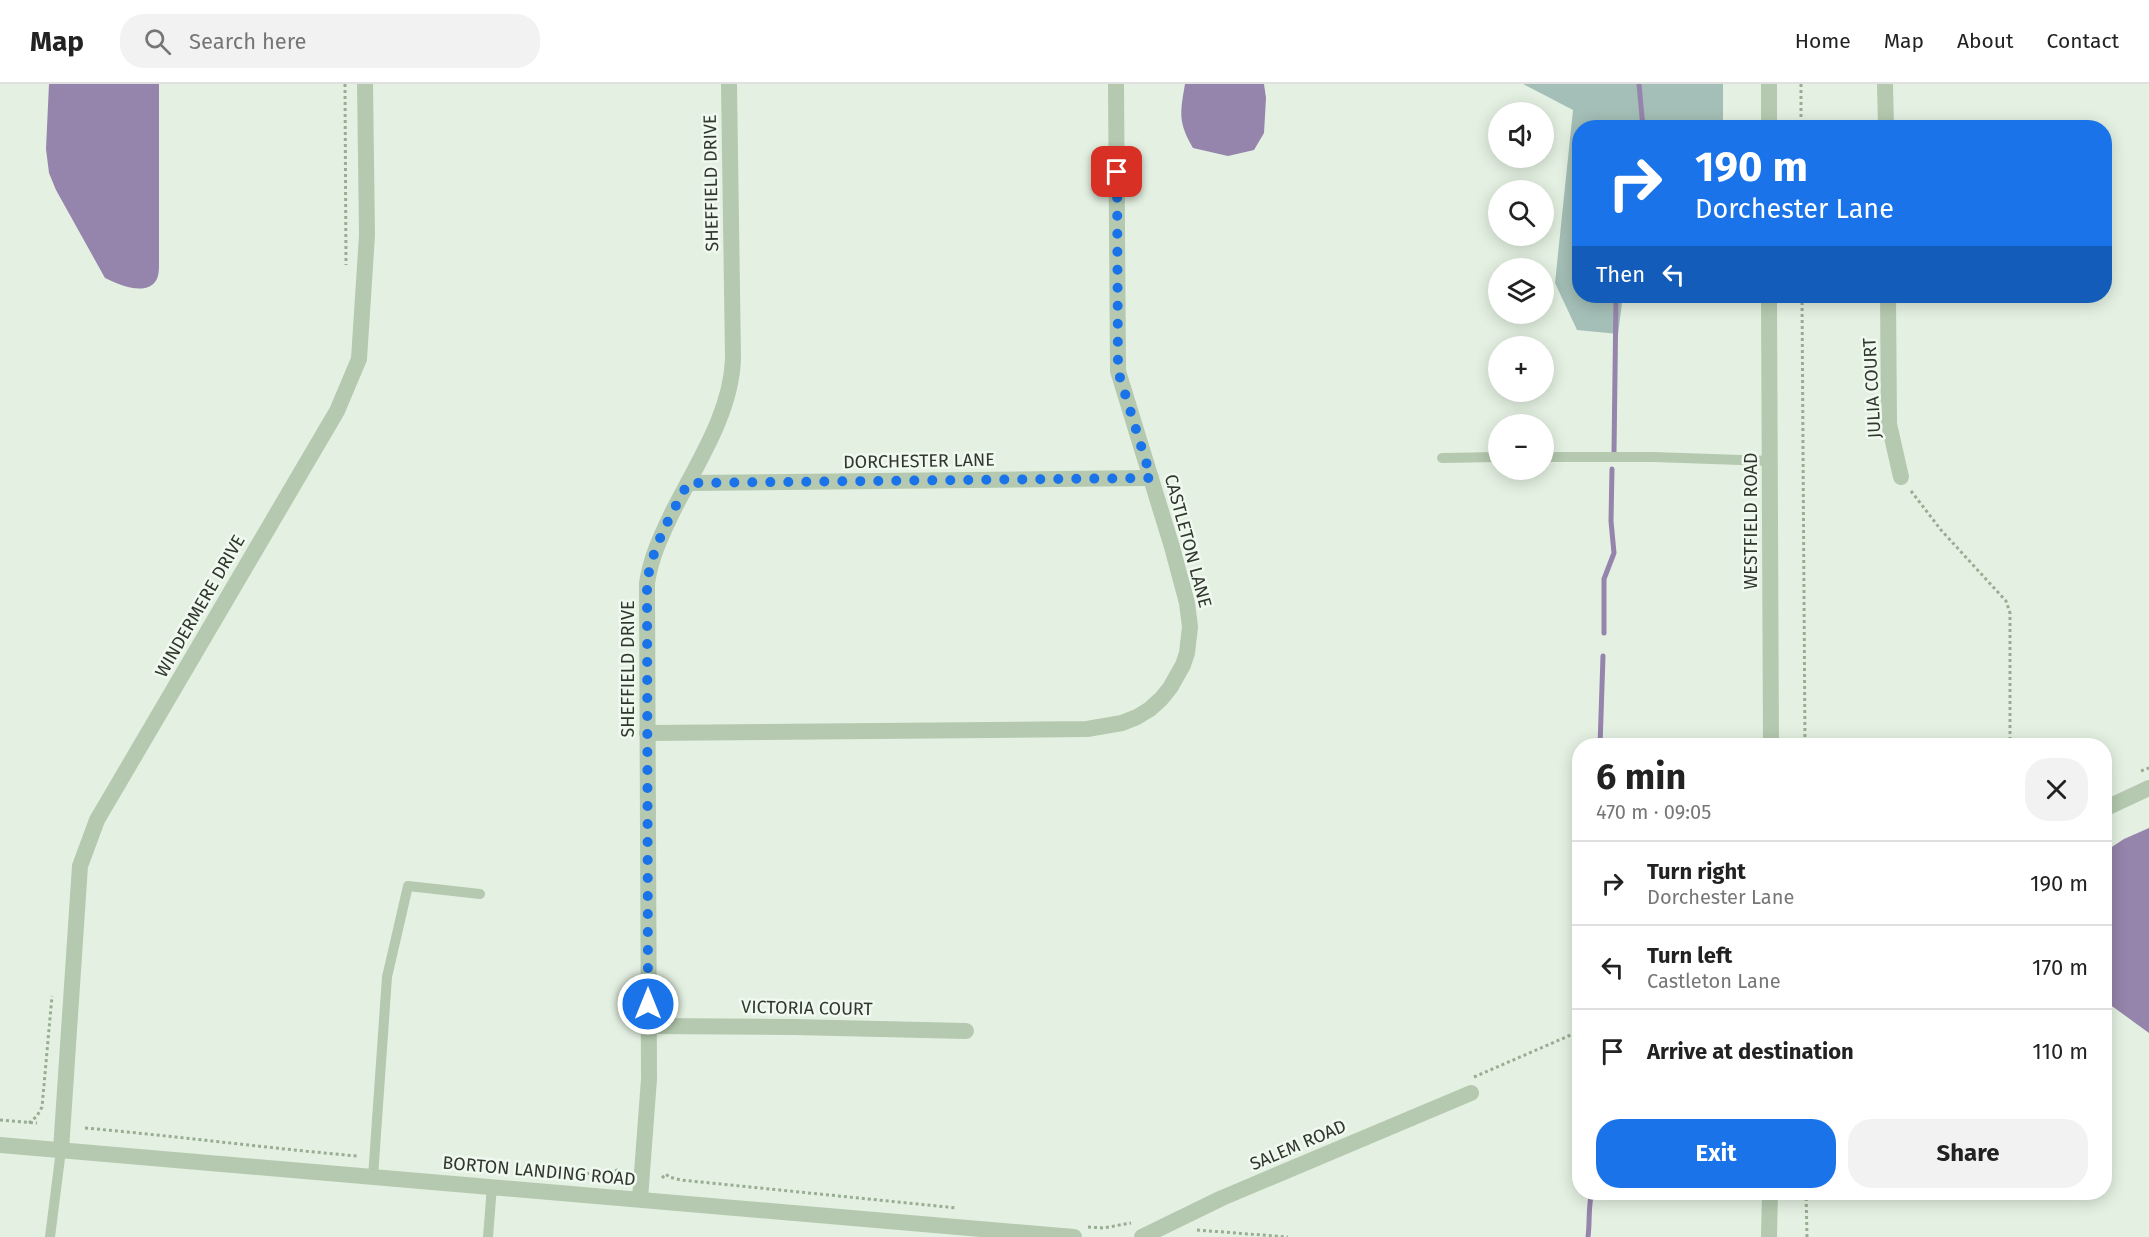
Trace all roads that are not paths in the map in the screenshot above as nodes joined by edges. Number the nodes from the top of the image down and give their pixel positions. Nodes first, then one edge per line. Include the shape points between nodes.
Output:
1 (365, 84) edge
2 (729, 84) edge
3 (1116, 84) edge
4 (1769, 84) edge
5 (1885, 84) edge
6 (1769, 120) edge
7 (1886, 120) edge
8 (1770, 303) edge
9 (1888, 303) edge
10 (1488, 457) edge
11 (1554, 457) edge
12 (1442, 458) dead end
13 (1770, 461) junction
14 (1901, 477) road end
15 (1151, 478) junction
16 (688, 483) junction
17 (648, 733) junction
18 (1771, 738) edge
19 (2149, 788) edge
20 (2112, 805) edge
21 (480, 894) dead end
22 (648, 1026) junction
23 (966, 1031) dead end
24 (1472, 1085) road end
25 (0, 1144) edge
26 (60, 1150) junction
27 (372, 1177) junction
28 (492, 1186) junction
29 (640, 1199) junction
30 (1770, 1200) edge
31 (1077, 1232) edge
32 (50, 1237) edge
33 (488, 1237) edge
34 (1142, 1237) edge
35 (1769, 1237) edge

1 - 26 street, WINDERMERE DRIVE via 367,235 359,359 338,411 97,820 80,866
2 - 16 street, SHEFFIELD DRIVE via 732,373 727,398
3 - 15 street, CASTLETON LANE via 1117,361 1120,383
4 - 6 street
5 - 7 street
8 - 13 street, WESTFIELD ROAD
9 - 14 street, JULIA COURT via 1889,424
10 - 12 lane
11 - 13 lane
13 - 18 street, WESTFIELD ROAD
15 - 16 street, DORCHESTER LANE
15 - 17 street, CASTLETON LANE via 1188,603 1190,627 1187,653 1178,677 1161,699 1137,717 1087,729
16 - 17 street, SHEFFIELD DRIVE via 649,570
17 - 22 street, SHEFFIELD DRIVE
19 - 20 street
21 - 27 lane via 408,886 387,977
22 - 23 street, VICTORIA COURT
22 - 29 street, SHEFFIELD DRIVE via 649,1090
24 - 34 street, SALEM ROAD
25 - 26 street, BORTON LANDING ROAD
26 - 27 street, BORTON LANDING ROAD
26 - 32 lane
27 - 28 street, BORTON LANDING ROAD
28 - 29 street, BORTON LANDING ROAD
28 - 33 lane
29 - 31 street, BORTON LANDING ROAD
30 - 35 street

